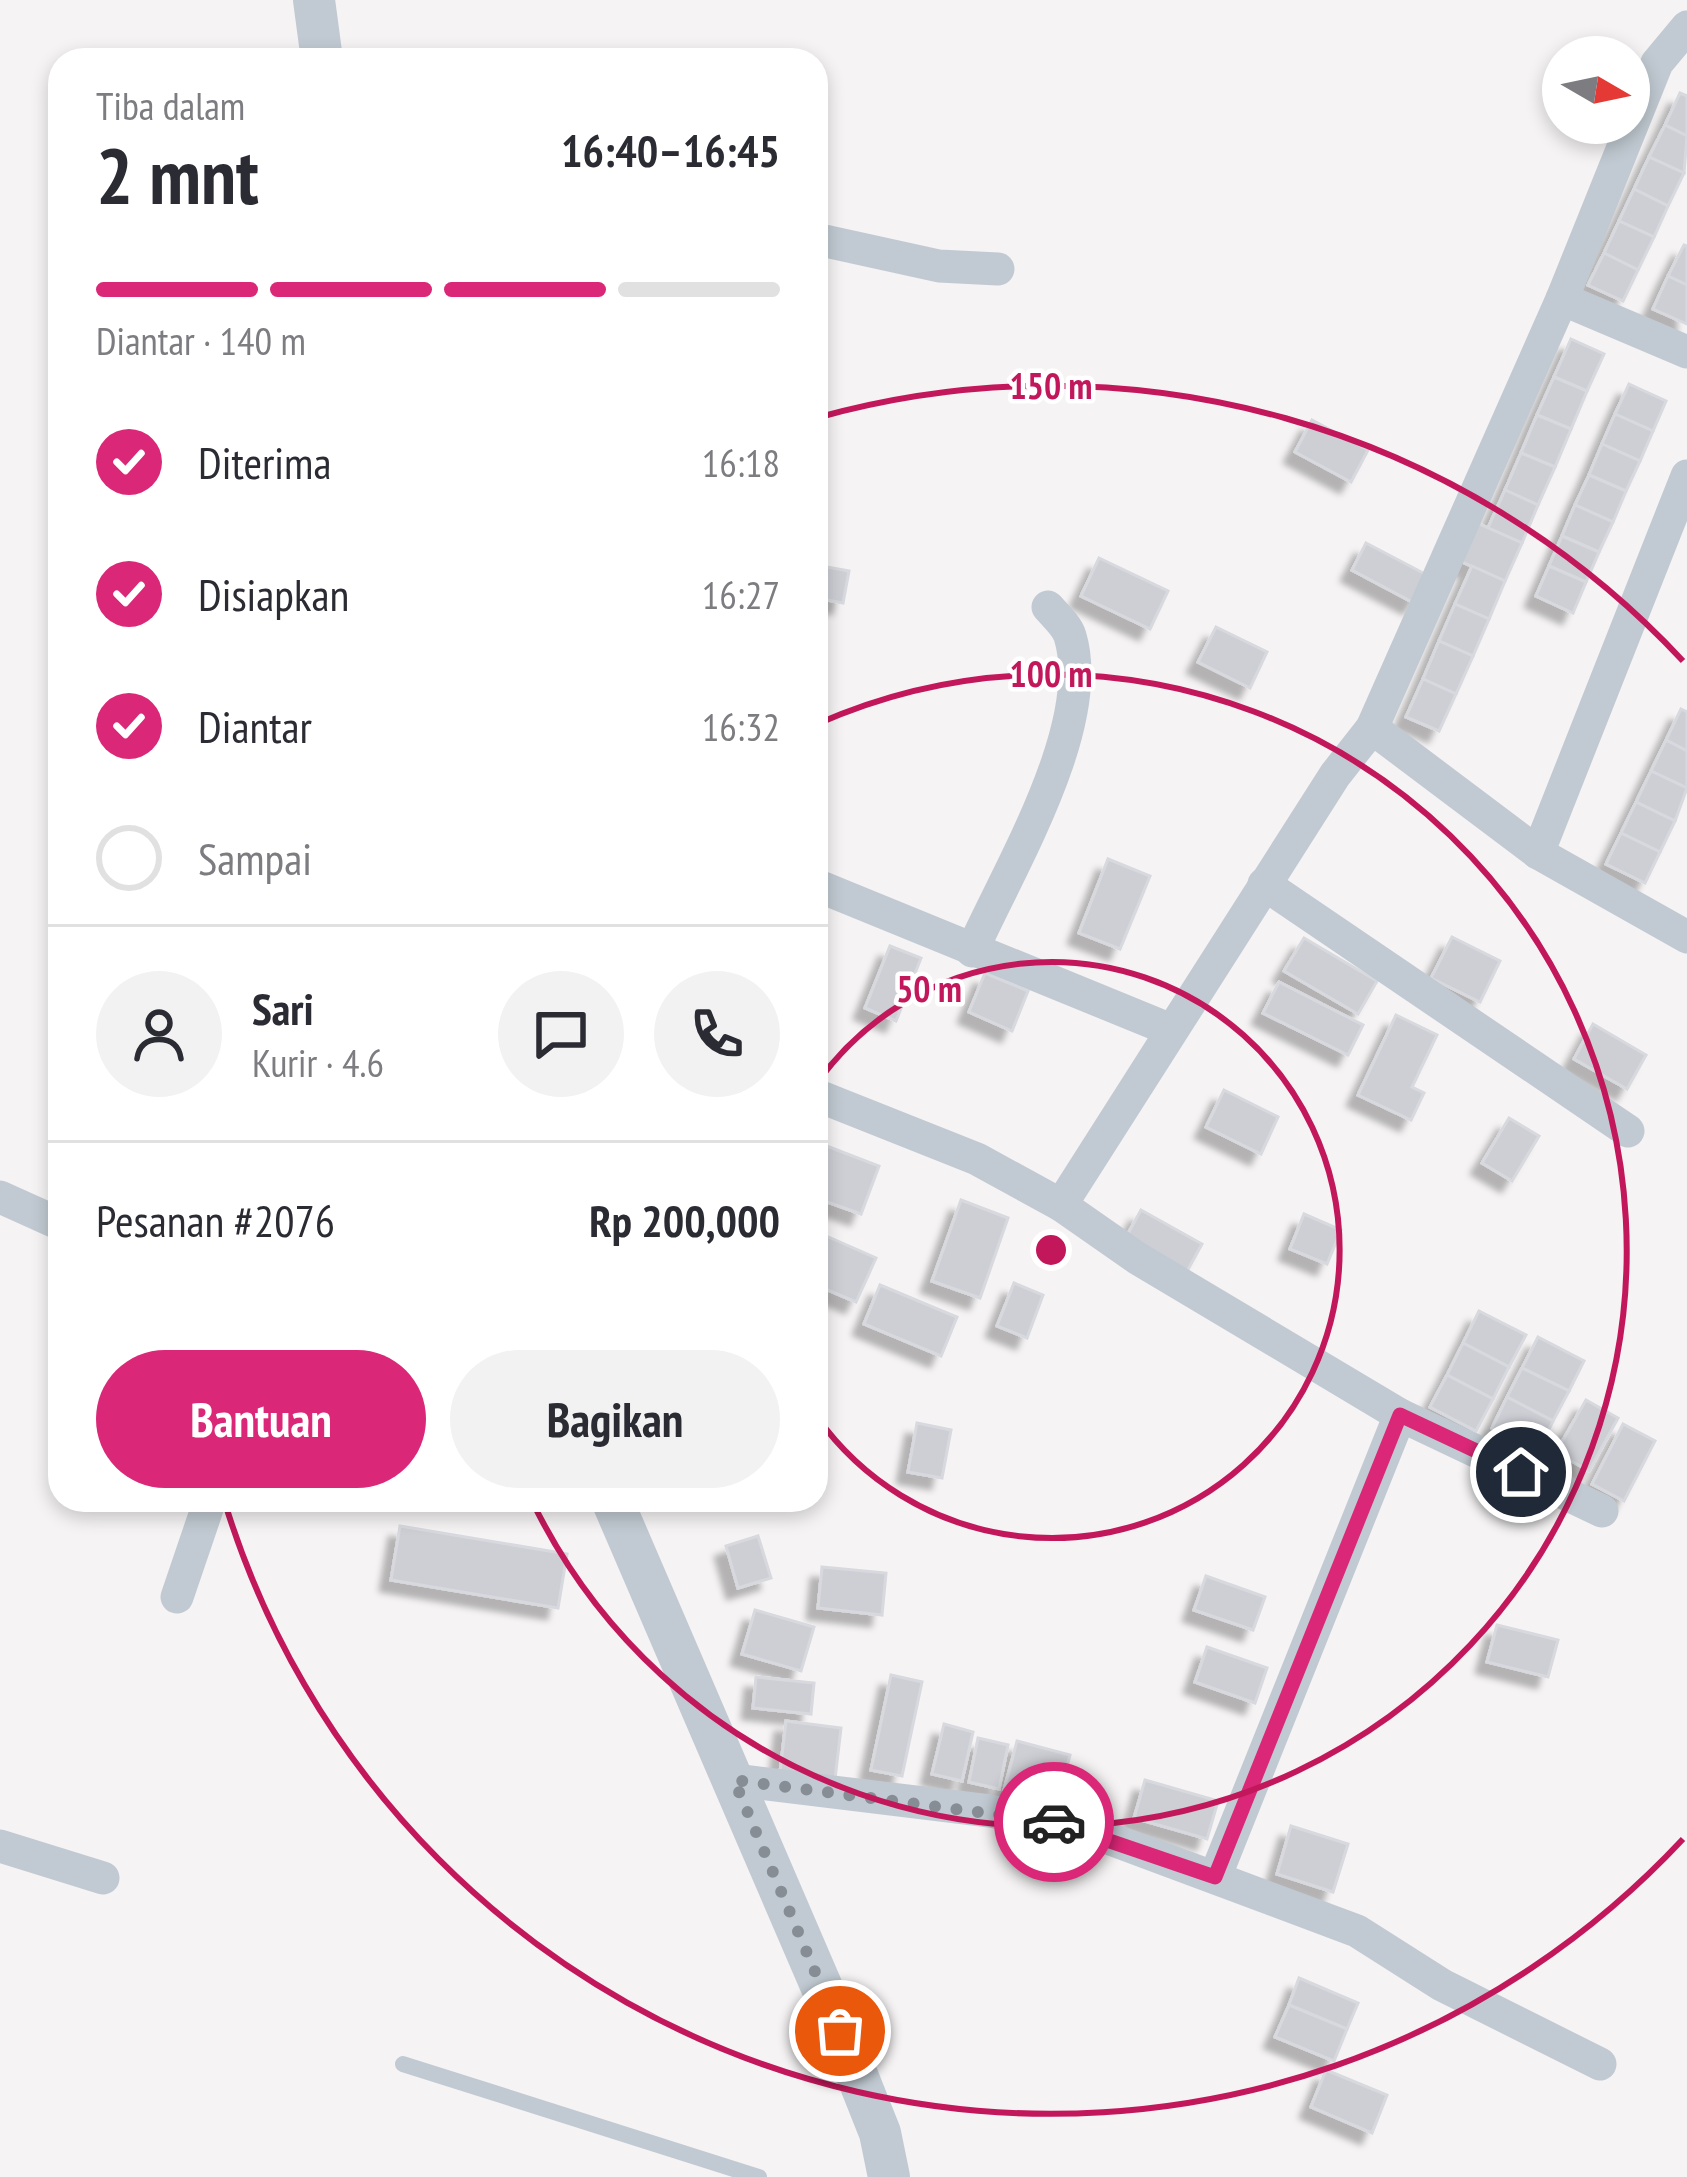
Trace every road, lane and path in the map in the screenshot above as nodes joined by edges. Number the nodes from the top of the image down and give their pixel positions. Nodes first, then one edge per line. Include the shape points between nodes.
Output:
1 (314, 0) edge
2 (1687, 27) edge
3 (320, 48) edge
4 (828, 242) edge
5 (998, 269) dead end
6 (1562, 298) junction
7 (1687, 352) edge
8 (1687, 476) edge
9 (1048, 607) dead end
10 (1372, 728) junction
11 (1538, 853) junction
12 (1264, 884) junction
13 (828, 890) edge
14 (1687, 938) edge
15 (972, 951) junction
16 (1171, 1030) junction
17 (828, 1100) edge
18 (1628, 1131) dead end
19 (0, 1196) edge
20 (1061, 1205) junction
21 (48, 1218) edge
22 (1400, 1415) junction
23 (1602, 1511) dead end
24 (206, 1512) edge
25 (617, 1512) edge
26 (177, 1597) dead end
27 (734, 1780) junction
28 (0, 1846) edge
29 (1215, 1877) junction
30 (103, 1879) dead end
31 (403, 2063) dead end
32 (1600, 2064) dead end
33 (759, 2177) edge
34 (889, 2177) edge

1 - 3 street
2 - 6 street via 1658,63
4 - 5 street via 939,266
6 - 7 street
6 - 10 street
8 - 11 street
9 - 15 street via 1070,632 1073,706 1051,777
10 - 11 street
10 - 12 street
11 - 14 street
12 - 16 street
12 - 18 street
13 - 15 street
15 - 16 street
16 - 20 street
17 - 20 street via 977,1159
19 - 21 street
20 - 22 street
22 - 23 street
22 - 29 street
24 - 26 street
25 - 27 street
27 - 29 street via 1037,1819
27 - 34 street via 880,2133
28 - 30 street
29 - 32 street via 1357,1931
31 - 33 lane

